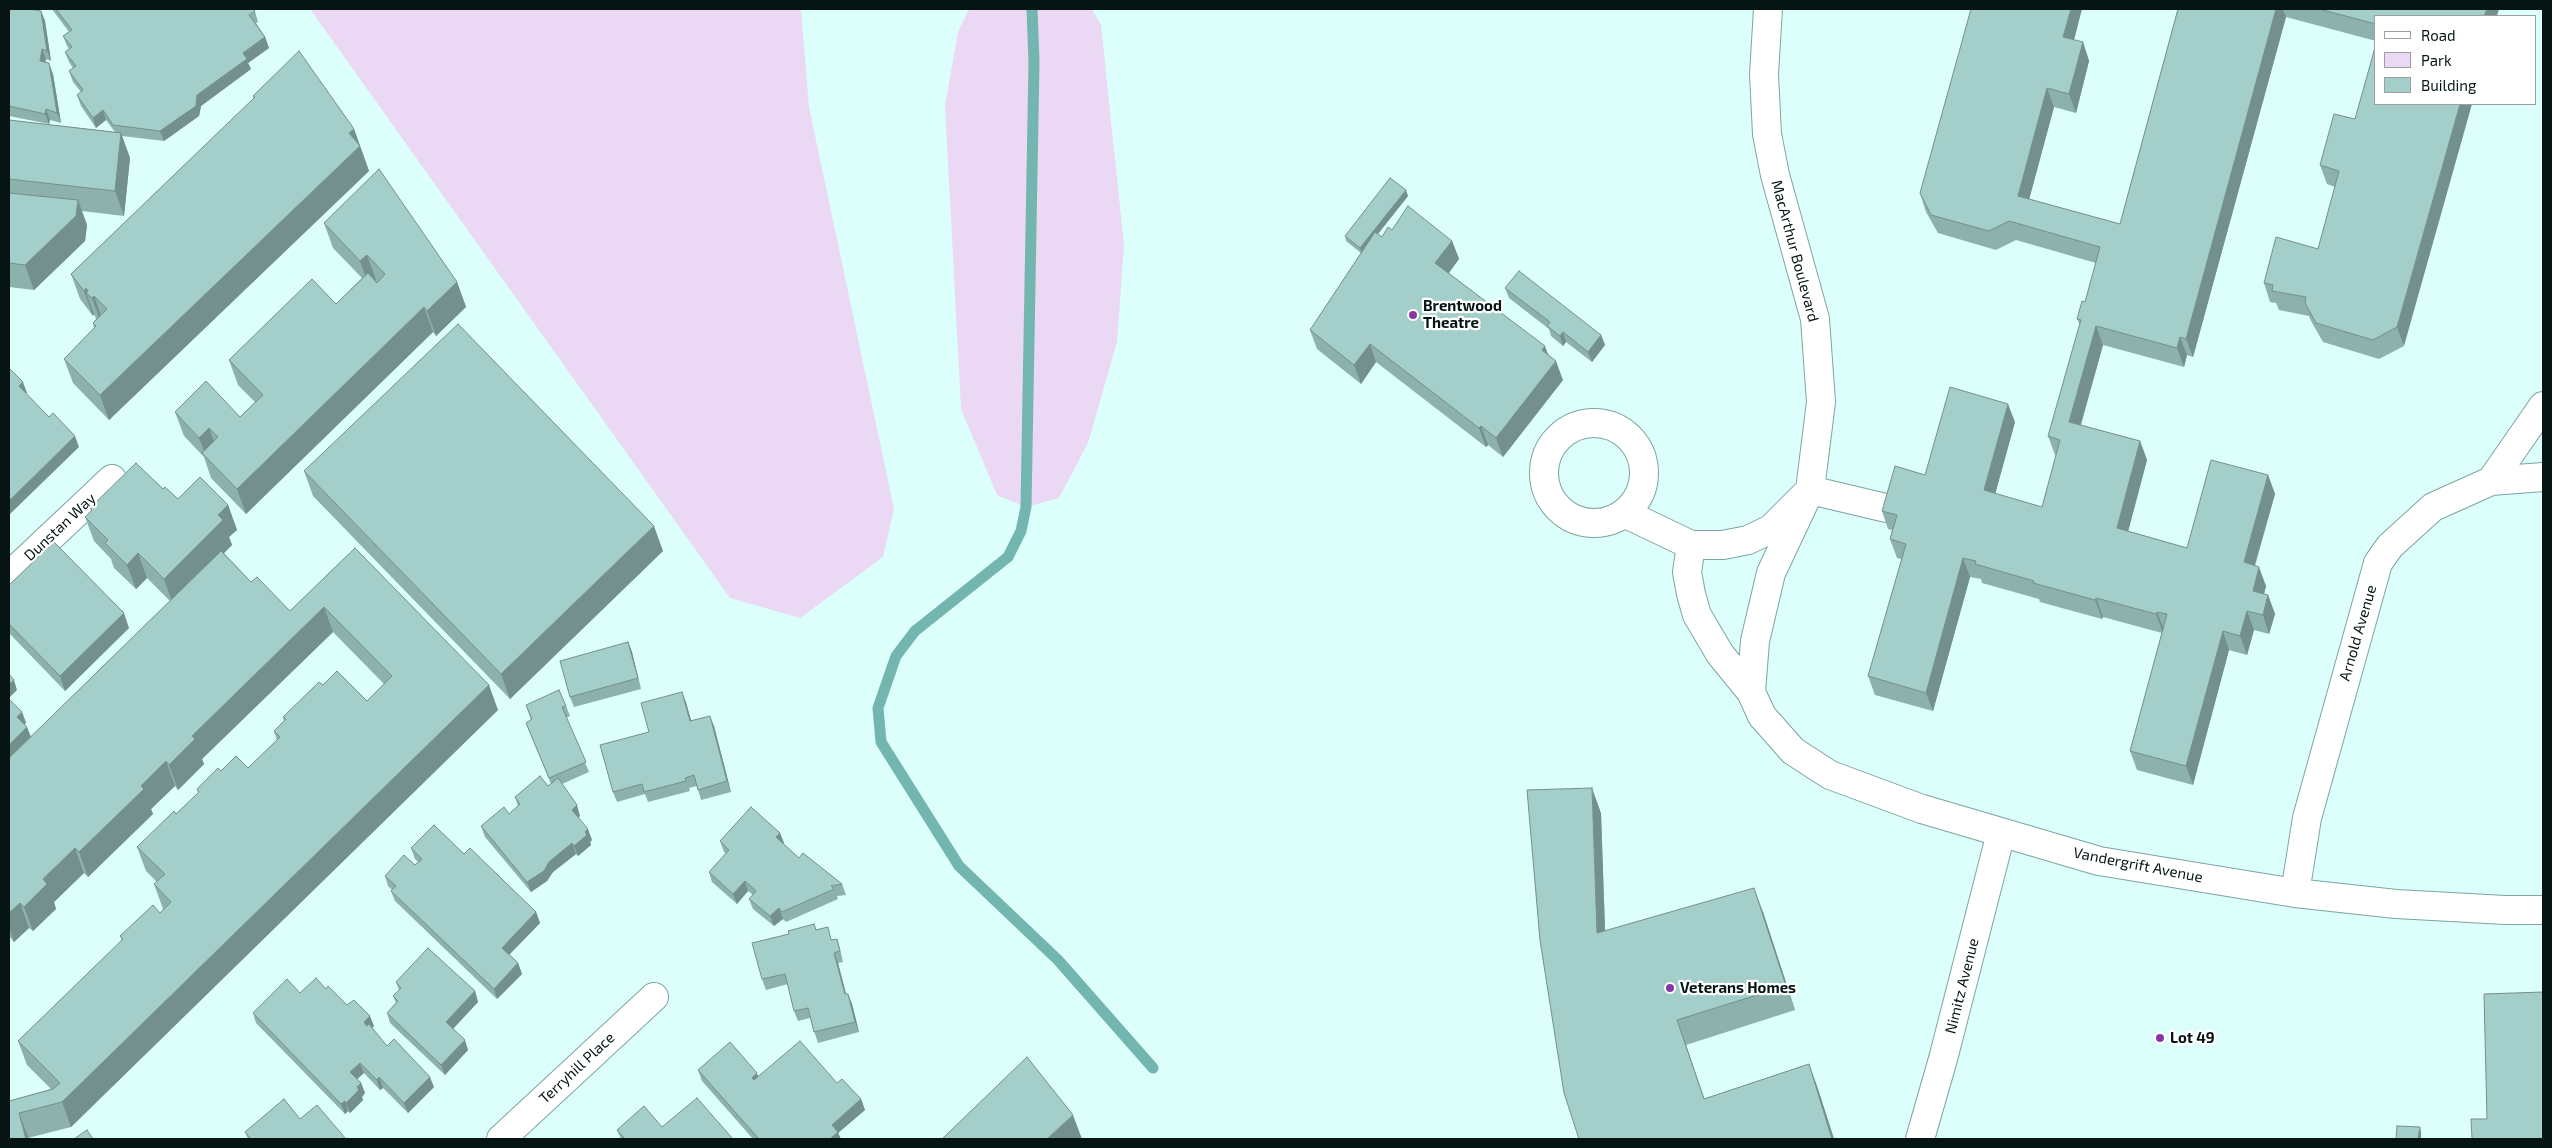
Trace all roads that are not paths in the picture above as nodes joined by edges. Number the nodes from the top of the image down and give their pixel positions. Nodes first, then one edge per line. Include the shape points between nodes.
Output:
1 (1768, 9) edge
2 (2543, 406) edge
3 (2543, 477) edge
4 (112, 479) dead end
5 (2491, 481) junction
6 (1810, 490) junction
7 (1886, 508) edge
8 (1624, 513) dead end
9 (1691, 544) junction
10 (9, 576) edge
11 (1751, 692) junction
12 (2000, 833) junction
13 (2295, 894) junction
14 (2543, 910) edge
15 (654, 996) dead end
16 (501, 1139) edge
17 (1920, 1139) edge

1 - 6 street, MacArthur Boulevard via 1764,74 1767,134 1816,329 1821,402
2 - 5 street
3 - 5 street, Arnold Avenue
4 - 10 street, Dunstan Way
5 - 13 street, Arnold Avenue via 2432,507 2390,546 2378,564 2307,818
6 - 7 street
6 - 9 street via 1771,529 1748,540
6 - 11 street, MacArthur Boulevard via 1771,573 1755,641
8 - 9 street
9 - 11 street via 1688,572 1698,615 1720,654
11 - 12 street, Vandergrift Avenue via 1762,716 1793,751 1830,775
12 - 13 street, Vandergrift Avenue via 2100,861
12 - 17 street, Nimitz Avenue
13 - 14 street, Vandergrift Avenue via 2396,904
15 - 16 street, Terryhill Place

